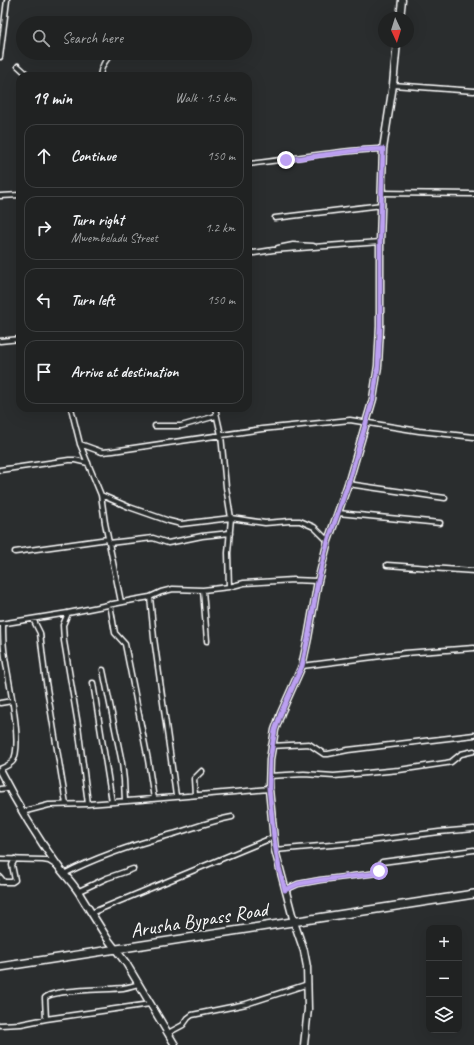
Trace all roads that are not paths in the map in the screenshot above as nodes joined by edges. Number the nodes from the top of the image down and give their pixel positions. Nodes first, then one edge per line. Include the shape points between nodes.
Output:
1 (7, 0) edge
2 (402, 0) edge
3 (401, 12) edge
4 (397, 48) edge
5 (0, 56) edge
6 (106, 60) edge
7 (18, 66) dead end
8 (25, 72) edge
9 (100, 72) edge
10 (393, 85) junction
11 (474, 91) edge
12 (383, 149) junction
13 (252, 164) edge
14 (381, 192) junction
15 (474, 194) edge
16 (16, 195) edge
17 (0, 196) edge
18 (382, 205) junction
19 (275, 218) dead end
20 (380, 242) junction
21 (252, 253) edge
22 (16, 339) edge
23 (0, 341) edge
24 (72, 412) edge
25 (216, 412) edge
26 (216, 416) junction
27 (366, 422) junction
28 (155, 426) dead end
29 (221, 435) junction
30 (474, 437) edge
31 (80, 444) junction
32 (88, 462) junction
33 (0, 470) edge
34 (348, 484) junction
35 (101, 496) junction
36 (445, 498) dead end
37 (338, 513) junction
38 (231, 518) junction
39 (440, 523) dead end
40 (230, 533) junction
41 (109, 541) junction
42 (328, 541) junction
43 (15, 552) dead end
44 (387, 565) dead end
45 (474, 571) edge
46 (318, 581) junction
47 (229, 587) junction
48 (203, 590) junction
49 (150, 597) junction
50 (121, 602) junction
51 (110, 604) junction
52 (68, 614) junction
53 (33, 619) junction
54 (2, 624) edge
55 (206, 641) dead end
56 (474, 648) edge
57 (302, 666) junction
58 (103, 670) dead end
59 (93, 683) dead end
60 (12, 701) junction
61 (0, 704) edge
62 (474, 735) edge
63 (271, 746) junction
64 (474, 751) edge
65 (0, 770) edge
66 (202, 771) dead end
67 (268, 776) junction
68 (9, 788) junction
69 (269, 788) junction
70 (0, 789) edge
71 (195, 795) junction
72 (176, 796) junction
73 (154, 799) junction
74 (125, 801) junction
75 (112, 802) junction
76 (66, 804) junction
77 (88, 804) junction
78 (22, 812) junction
79 (232, 817) dead end
80 (474, 829) edge
81 (274, 838) junction
82 (276, 850) junction
83 (474, 850) edge
84 (2, 859) edge
85 (15, 859) junction
86 (0, 864) edge
87 (59, 868) junction
88 (132, 869) dead end
89 (64, 874) junction
90 (0, 877) edge
91 (2, 882) edge
92 (285, 890) junction
93 (79, 891) junction
94 (474, 894) edge
95 (91, 913) junction
96 (294, 922) junction
97 (115, 949) junction
98 (0, 967) edge
99 (138, 984) junction
100 (308, 984) junction
101 (150, 1004) junction
102 (46, 1019) junction
103 (0, 1025) edge
104 (168, 1033) junction
105 (175, 1045) edge
106 (304, 1045) edge

1 - 5 street
2 - 3 street
4 - 10 street
6 - 9 street
7 - 8 street
10 - 11 street
10 - 12 street
12 - 13 street
12 - 14 street
14 - 15 street
14 - 18 street
16 - 17 street
18 - 19 street
18 - 20 street
20 - 21 street
20 - 27 street via 378,366 373,399
22 - 23 street
24 - 31 street
25 - 26 street
26 - 28 street via 181,426
26 - 29 street
27 - 29 street via 350,420 314,423
27 - 30 street
27 - 34 street
29 - 31 street via 102,452
29 - 38 street
31 - 32 street
32 - 33 street via 69,460
32 - 35 street
34 - 36 street
34 - 37 street
35 - 38 street via 128,508 181,524
35 - 41 street
37 - 39 street
37 - 42 street
38 - 40 street
38 - 42 street via 265,523 300,521 314,526
40 - 41 street via 172,542 154,538
40 - 47 street
41 - 43 street
41 - 50 street
42 - 46 street
44 - 45 street
46 - 47 street via 244,583
46 - 57 street
47 - 48 street
48 - 49 street via 173,589
48 - 55 street
49 - 50 street
49 - 72 street
50 - 51 street
51 - 52 street
51 - 73 street via 115,633 125,644
52 - 53 street
52 - 77 street via 64,625 64,641
53 - 54 street
53 - 76 street via 40,633
54 - 60 street
56 - 57 street via 405,653
57 - 63 street via 281,713
58 - 74 street via 122,763
59 - 75 street
60 - 61 street
60 - 65 street via 16,735 14,760
62 - 63 street via 328,754 309,744
63 - 67 street
64 - 67 street via 461,754 451,762 399,770 334,776
65 - 68 street
66 - 71 street via 194,779
67 - 69 street
68 - 70 street
68 - 78 street
69 - 71 street
69 - 81 street
71 - 72 street
72 - 73 street
73 - 74 street
74 - 75 street
75 - 77 street
76 - 77 street
76 - 78 street via 40,806
78 - 87 street
79 - 89 street via 127,848
80 - 82 street
81 - 82 street
81 - 95 street
82 - 92 street
83 - 92 street via 382,862 377,873 298,884
84 - 85 street
84 - 86 street
85 - 87 street via 49,861
85 - 91 street via 12,865 15,880
87 - 89 street
88 - 93 street
89 - 93 street
90 - 91 street
92 - 96 street
93 - 95 street
94 - 96 main road, Arusha Bypass Road
95 - 97 street
96 - 97 main road, Arusha Bypass Road
96 - 100 street via 304,952
97 - 98 main road, Arusha Bypass Road
97 - 99 street
99 - 101 street
99 - 102 street via 49,995 45,998
100 - 104 street via 246,1004 192,1015 183,1025
100 - 106 street
101 - 102 street
101 - 104 street
102 - 103 street via 17,1025
104 - 105 street

